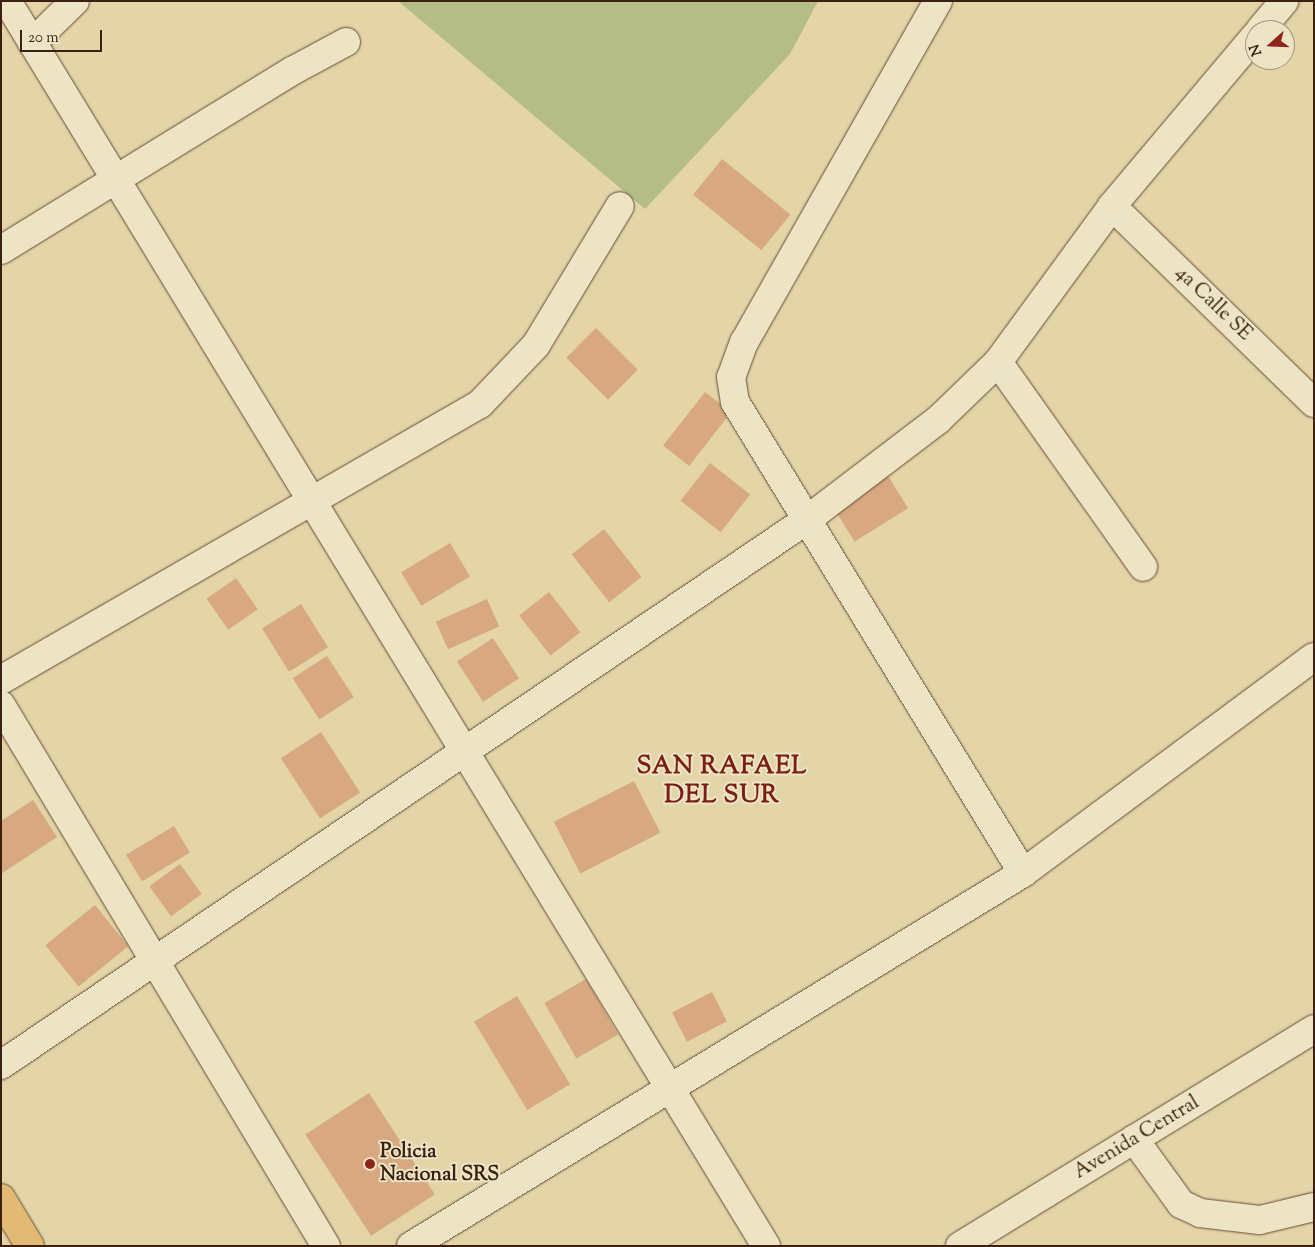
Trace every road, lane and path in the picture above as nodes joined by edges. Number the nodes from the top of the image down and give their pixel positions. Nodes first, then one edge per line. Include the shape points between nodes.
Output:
1 (6, 1) edge
2 (76, 1) edge
3 (938, 1) edge
4 (1284, 1) edge
5 (1268, 20) edge
6 (346, 42) dead end
7 (32, 43) junction
8 (1245, 48) edge
9 (117, 182) junction
10 (620, 206) dead end
11 (1112, 206) junction
12 (1, 250) edge
13 (998, 362) junction
14 (1314, 403) edge
15 (312, 501) junction
16 (808, 519) junction
17 (1143, 567) dead end
18 (1314, 657) edge
19 (1, 680) edge
20 (1, 705) edge
21 (465, 753) junction
22 (1023, 873) junction
23 (155, 962) junction
24 (1314, 1029) edge
25 (1, 1065) edge
26 (671, 1090) junction
27 (1134, 1139) junction
28 (1, 1198) edge
29 (1314, 1207) edge
30 (30, 1246) edge
31 (326, 1246) edge
32 (411, 1246) edge
33 (766, 1246) edge
34 (960, 1246) edge

1 - 7 street
2 - 7 street
3 - 16 street via 744,342 731,377 735,402
4 - 5 street
6 - 9 street via 294,70
7 - 9 street
8 - 11 street
9 - 12 street
9 - 15 street
10 - 15 street via 536,345 480,404
11 - 13 street
11 - 14 street, 4a Calle SE
13 - 16 street via 938,420
13 - 17 street
15 - 19 street
15 - 21 street
16 - 21 street
16 - 22 street
18 - 22 street
20 - 23 street
21 - 23 street
21 - 26 street
22 - 26 street
23 - 25 street
23 - 31 street
24 - 27 street, Avenida Central
26 - 32 street
26 - 33 street
27 - 29 street via 1181,1204 1200,1213 1260,1220
27 - 34 street, Avenida Central
28 - 30 main road

